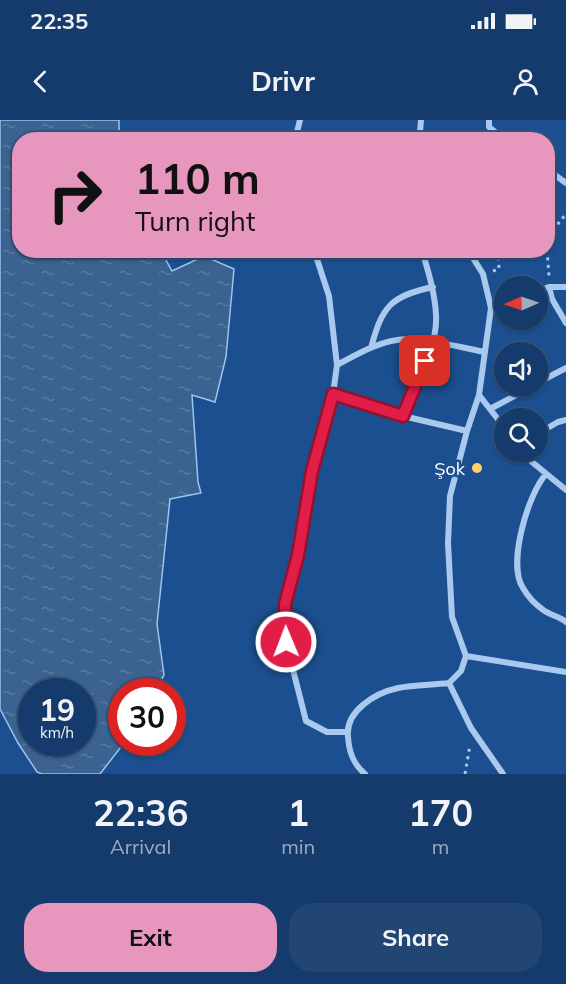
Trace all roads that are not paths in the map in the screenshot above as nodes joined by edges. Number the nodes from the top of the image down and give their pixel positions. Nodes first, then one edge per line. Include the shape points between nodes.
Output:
1 (317, 258) edge
2 (424, 258) edge
3 (473, 258) edge
4 (433, 287) junction
5 (549, 287) joint
6 (566, 287) edge
7 (494, 307) edge
8 (491, 308) junction
9 (566, 323) edge
10 (433, 342) junction
11 (371, 348) junction
12 (485, 352) junction
13 (337, 365) junction
14 (566, 368) edge
15 (548, 377) edge
16 (333, 394) junction
17 (479, 395) junction
18 (513, 396) edge
19 (490, 409) junction
20 (494, 414) edge
21 (403, 416) junction
22 (566, 420) edge
23 (548, 428) edge
24 (467, 431) junction
25 (532, 462) edge
26 (546, 474) junction
27 (566, 490) edge
28 (566, 622) edge
29 (466, 656) junction
30 (566, 672) edge
31 (449, 683) junction
32 (347, 732) junction
33 (365, 774) edge
34 (503, 774) edge

1 - 13 street via 329,296
2 - 4 street
3 - 8 street via 483,274
4 - 10 street
4 - 11 street via 409,292 392,302 378,324
5 - 6 street
5 - 9 street
7 - 8 street
8 - 12 street
10 - 11 street via 399,339
10 - 12 street
10 - 21 street
11 - 13 street
12 - 17 street
13 - 16 street
14 - 15 street
16 - 21 street
16 - 32 street via 312,471 285,604 286,642 306,722 327,732
17 - 19 street
17 - 24 street
18 - 19 street
19 - 20 street
21 - 24 street
22 - 23 street
24 - 29 street via 450,496 448,543 452,617
25 - 26 street
26 - 27 street
26 - 28 street via 539,482 523,525 516,569 522,587 542,609
29 - 30 street
29 - 31 street via 461,671
31 - 32 street via 397,688 372,698 354,712
31 - 34 street via 469,723
32 - 33 street via 349,751

